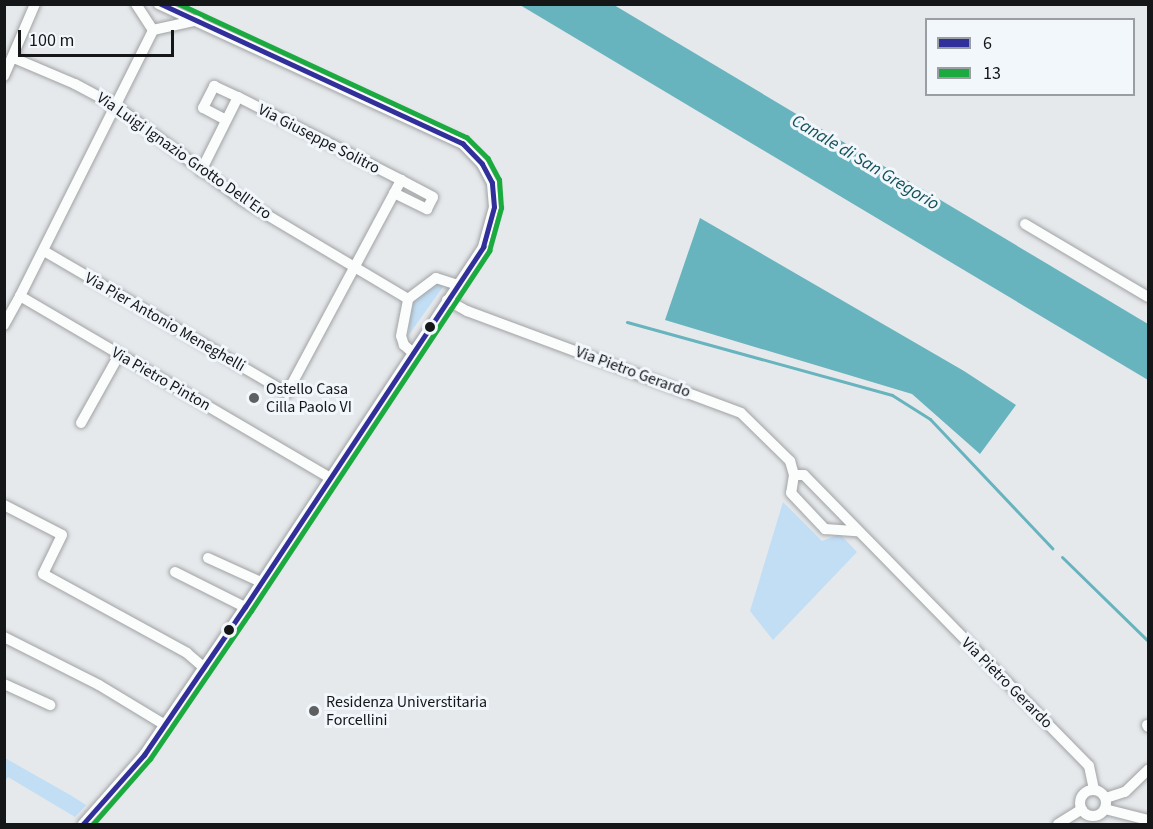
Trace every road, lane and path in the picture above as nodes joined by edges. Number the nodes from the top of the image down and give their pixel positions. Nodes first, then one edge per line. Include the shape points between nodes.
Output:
1 (35, 4) edge
2 (136, 4) edge
3 (159, 4) edge
4 (198, 20) junction
5 (153, 30) junction
6 (16, 59) dead end
7 (4, 76) edge
8 (238, 97) junction
9 (116, 106) junction
10 (226, 120) junction
11 (201, 171) junction
12 (401, 180) junction
13 (394, 193) junction
14 (1024, 224) dead end
15 (44, 251) junction
16 (357, 268) junction
17 (458, 285) junction
18 (20, 296) junction
19 (1149, 297) edge
20 (408, 299) junction
21 (447, 300) junction
22 (4, 325) edge
23 (412, 351) junction
24 (119, 355) junction
25 (81, 423) dead end
26 (793, 470) junction
27 (330, 478) junction
28 (4, 505) edge
29 (845, 523) junction
30 (208, 558) dead end
31 (175, 572) dead end
32 (261, 582) junction
33 (245, 607) junction
34 (4, 637) edge
35 (204, 668) junction
36 (4, 684) edge
37 (50, 705) dead end
38 (165, 725) junction
39 (1149, 770) edge
40 (1094, 789) junction
41 (1106, 803) junction
42 (1082, 809) junction
43 (1098, 820) edge
44 (1149, 820) edge
45 (83, 825) edge
46 (1058, 825) edge

1 - 7 street
2 - 5 street
3 - 4 street
4 - 5 street
4 - 17 street via 443,133 476,154 492,183 495,207 483,247
5 - 9 street
6 - 9 street, Via Luigi Ignazio Grotto Dell'Ero
8 - 10 street, Via Giuseppe Solitro
8 - 10 street, Via Giuseppe Solitro via 214,86 203,108
8 - 12 street, Via Giuseppe Solitro
9 - 11 street, Via Luigi Ignazio Grotto Dell'Ero
9 - 15 street
10 - 11 street, Via Giuseppe Solitro
11 - 16 street, Via Luigi Ignazio Grotto Dell'Ero
12 - 13 street, Via Giuseppe Solitro
12 - 13 street, Via Giuseppe Solitro via 433,197 427,209
13 - 16 street, Via Giuseppe Solitro
14 - 19 street
15 - 16 street, Via Pier Antonio Meneghelli via 287,393
15 - 18 street
16 - 20 street, Via Luigi Ignazio Grotto Dell'Ero
17 - 20 street via 436,278
17 - 21 street
18 - 22 street
18 - 24 street, Via Pietro Pinton
20 - 23 street via 401,336
21 - 23 street
21 - 26 street, Via Pietro Gerardo via 466,311 741,413 782,452
23 - 27 street
24 - 25 street
24 - 27 street, Via Pietro Pinton
26 - 29 street, Via Pietro Gerardo via 804,475
26 - 29 street, Via Pietro Gerardo via 791,493 819,522 829,531
27 - 32 street
28 - 35 street via 62,536 43,574 187,653
29 - 40 street, Via Pietro Gerardo via 1089,766
30 - 32 street
31 - 33 street
32 - 33 street
33 - 35 street
34 - 38 street
35 - 38 street
36 - 37 street
38 - 45 street via 121,784
39 - 41 street
40 - 41 street
40 - 42 street via 1081,798
41 - 43 street
41 - 44 street
42 - 43 street
42 - 46 street

